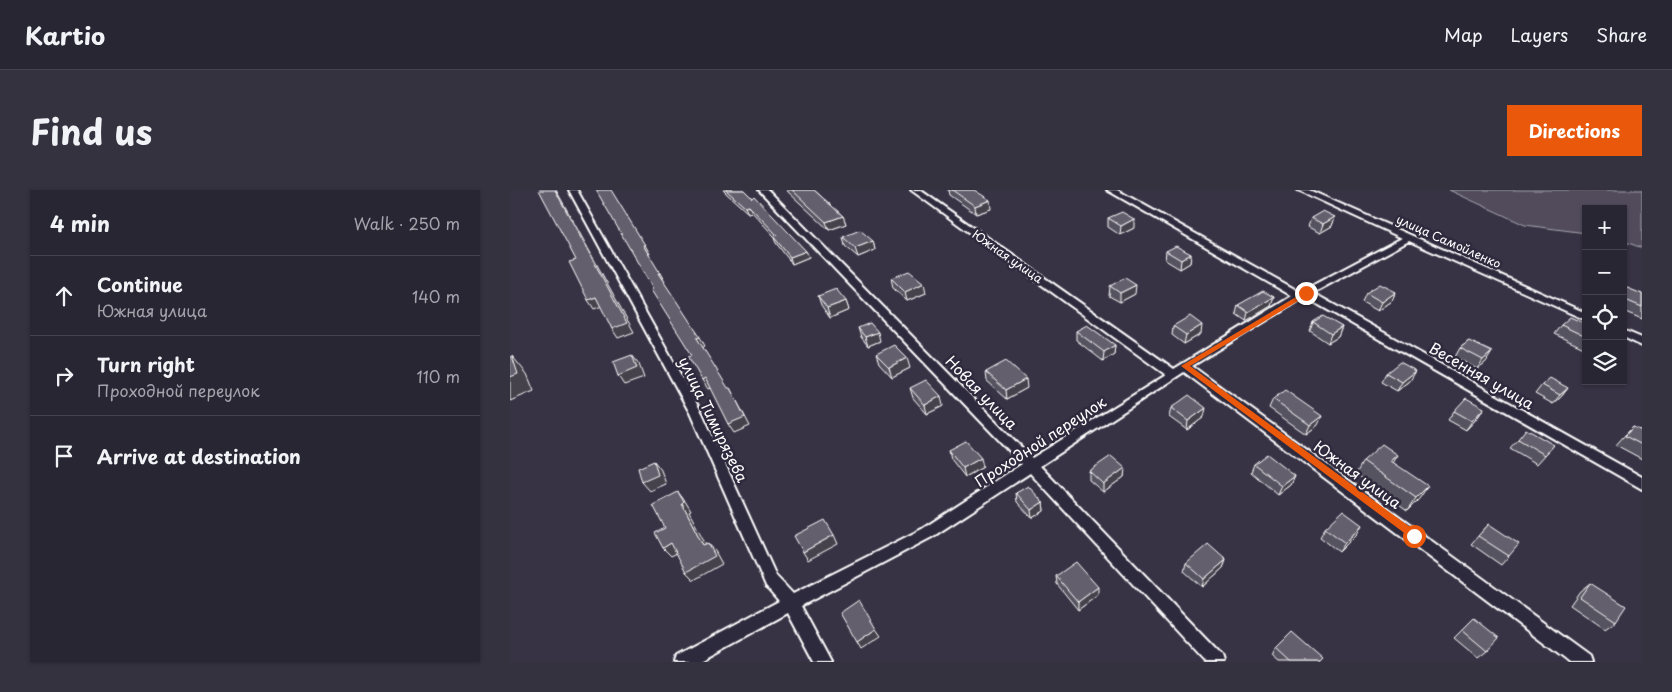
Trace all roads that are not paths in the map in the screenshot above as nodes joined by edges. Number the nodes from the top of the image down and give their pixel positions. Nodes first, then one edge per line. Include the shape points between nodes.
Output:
1 (573, 190) edge
2 (763, 190) edge
3 (914, 190) edge
4 (1111, 190) edge
5 (1302, 190) edge
6 (1410, 238) junction
7 (1303, 295) junction
8 (1582, 314) edge
9 (1627, 335) edge
10 (1642, 342) edge
11 (1179, 371) junction
12 (1031, 465) junction
13 (1642, 484) edge
14 (791, 603) junction
15 (682, 662) edge
16 (823, 662) edge
17 (1216, 662) edge
18 (1583, 662) edge

1 - 14 street, улица Тимирязева via 696,413 771,581
2 - 12 street, Новая улица
3 - 11 street, Южная улица
4 - 7 street, Весенняя улица
5 - 6 street, улица Самойленко
6 - 7 street, Проходной переулок
6 - 8 street, улица Самойленко
7 - 11 street, Проходной переулок
7 - 13 street, Весенняя улица
9 - 10 street
11 - 12 street, Проходной переулок
11 - 18 street, Южная улица
12 - 14 street, Проходной переулок via 927,533
12 - 17 street, Новая улица
14 - 15 street, Проходной переулок
14 - 16 street, улица Тимирязева

